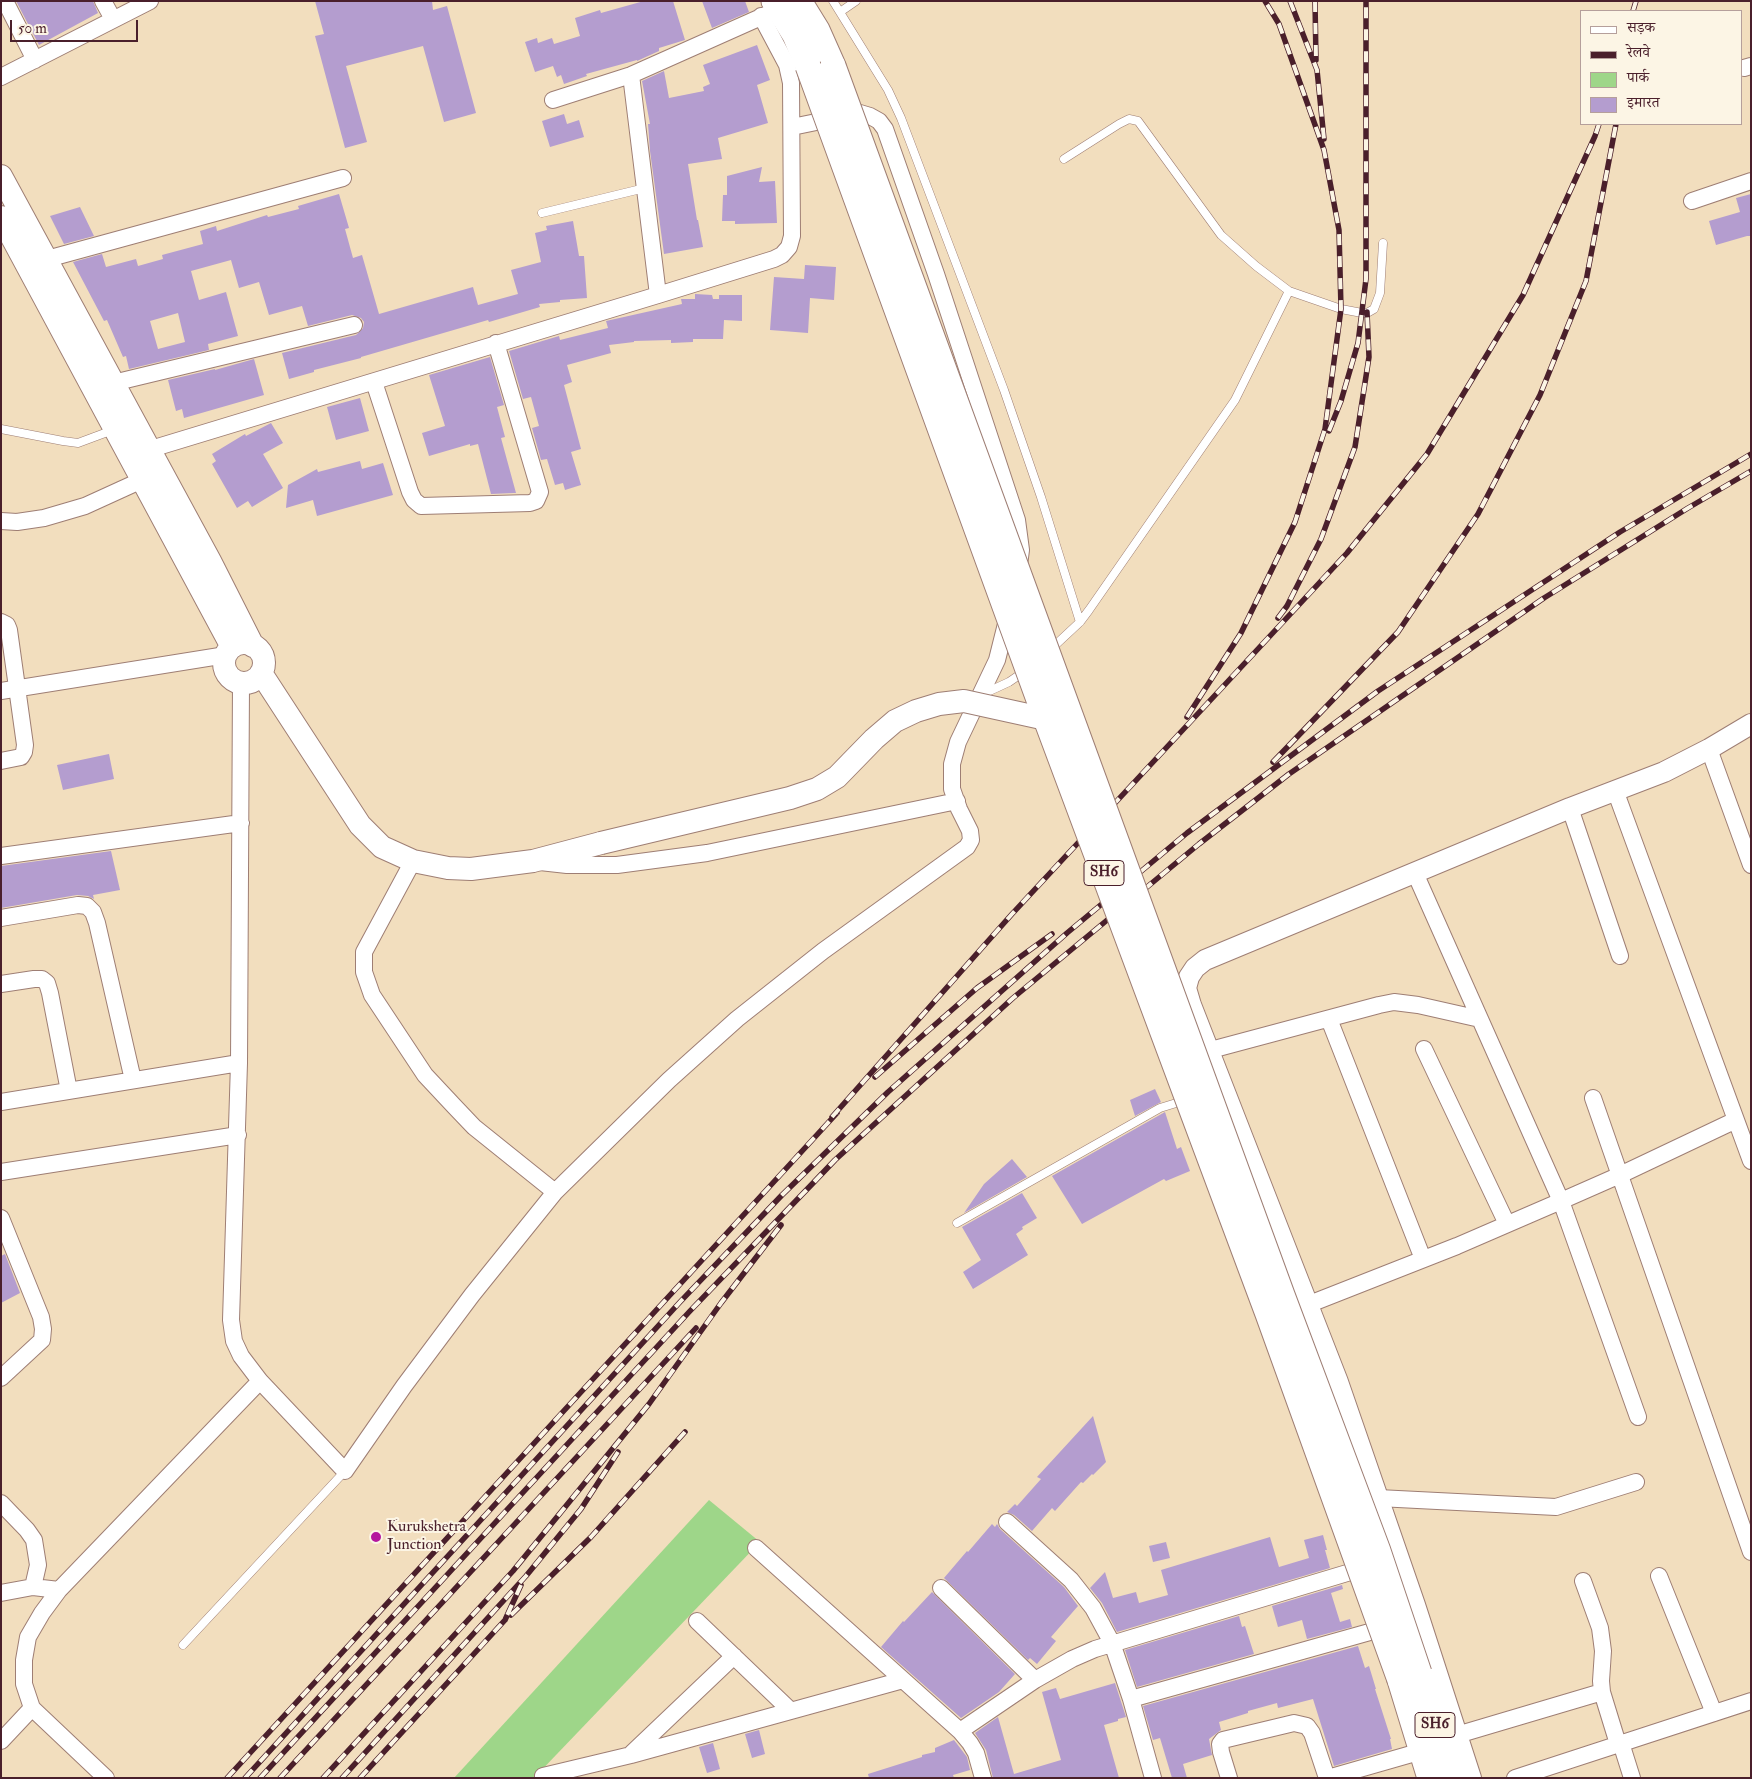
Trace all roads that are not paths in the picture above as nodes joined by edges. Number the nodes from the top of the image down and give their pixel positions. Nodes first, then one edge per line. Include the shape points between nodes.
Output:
1 (5, 1) edge
2 (103, 1) edge
3 (150, 1) edge
4 (833, 1) edge
5 (856, 1) edge
6 (778, 7) edge
7 (840, 12) junction
8 (113, 19) junction
9 (35, 60) junction
10 (631, 75) junction
11 (1, 77) edge
12 (553, 100) dead end
13 (792, 127) junction
14 (1064, 159) dead end
15 (1, 176) edge
16 (343, 178) dead end
17 (1751, 181) edge
18 (645, 188) junction
19 (1692, 201) dead end
20 (542, 212) dead end
21 (1, 217) edge
22 (1383, 243) dead end
23 (36, 262) junction
24 (1289, 291) junction
25 (658, 295) junction
26 (354, 325) dead end
27 (496, 343) junction
28 (374, 382) junction
29 (113, 384) junction
30 (1, 429) edge
31 (114, 429) junction
32 (139, 452) junction
33 (142, 480) junction
34 (1, 521) edge
35 (1, 622) edge
36 (1080, 622) junction
37 (237, 649) junction
38 (1039, 661) dead end
39 (1032, 666) dead end
40 (251, 678) junction
41 (18, 688) junction
42 (1, 691) edge
43 (981, 694) junction
44 (1046, 718) junction
45 (1751, 724) edge
46 (1709, 750) junction
47 (1, 761) edge
48 (1616, 790) junction
49 (957, 801) junction
50 (1570, 808) junction
51 (240, 823) junction
52 (1, 856) edge
53 (413, 861) junction
54 (533, 861) junction
55 (1751, 865) edge
56 (1415, 873) junction
57 (1, 918) edge
58 (1620, 956) dead end
59 (1, 984) edge
60 (1329, 1018) junction
61 (1480, 1019) junction
62 (1424, 1049) dead end
63 (1208, 1051) junction
64 (239, 1063) junction
65 (133, 1080) junction
66 (69, 1091) junction
67 (1195, 1096) dead end
68 (1593, 1098) dead end
69 (1, 1102) edge
70 (1736, 1120) junction
71 (238, 1134) junction
72 (1751, 1161) edge
73 (1, 1172) edge
74 (1620, 1176) junction
75 (555, 1192) junction
76 (1561, 1201) junction
77 (1, 1218) edge
78 (957, 1223) dead end
79 (1507, 1224) junction
80 (1423, 1260) junction
81 (1307, 1304) junction
82 (1, 1378) edge
83 (260, 1381) junction
84 (1638, 1417) dead end
85 (345, 1471) junction
86 (1636, 1482) dead end
87 (1378, 1498) junction
88 (1, 1503) edge
89 (1008, 1522) dead end
90 (756, 1548) dead end
91 (1751, 1552) edge
92 (1399, 1557) junction
93 (1658, 1576) dead end
94 (1583, 1581) dead end
95 (33, 1587) junction
96 (941, 1588) dead end
97 (59, 1590) junction
98 (1, 1593) edge
99 (1419, 1618) junction
100 (697, 1621) dead end
101 (1112, 1643) junction
102 (183, 1646) dead end
103 (734, 1656) junction
104 (1410, 1676) junction
105 (903, 1680) junction
106 (1035, 1680) junction
107 (1602, 1692) junction
108 (1131, 1699) junction
109 (1751, 1701) edge
110 (32, 1708) junction
111 (791, 1711) junction
112 (1714, 1713) junction
113 (960, 1730) junction
114 (1458, 1735) junction
115 (1, 1741) edge
116 (1620, 1744) junction
117 (1422, 1751) junction
118 (631, 1755) junction
119 (544, 1776) dead end
120 (106, 1778) edge
121 (983, 1778) edge
122 (1153, 1778) edge
123 (1229, 1778) edge
124 (1327, 1778) edge
125 (1430, 1778) edge
126 (1452, 1778) edge
127 (1472, 1778) edge
128 (1515, 1778) edge
129 (1632, 1778) edge

1 - 9 street
2 - 8 street
3 - 8 street
4 - 7 lane
5 - 7 lane
6 - 10 street
6 - 13 street via 781,52 790,74
6 - 44 main road, SH6, bridge via 808,66
6 - 104 main road, SH6, bridge via 817,30 833,66 1378,1552
7 - 36 lane via 888,90 930,192 1004,390
8 - 9 street
9 - 11 street
10 - 12 street
10 - 18 street
13 - 25 street via 792,236 789,247 774,259
13 - 43 street via 860,113 879,120 885,128 936,274 1020,536 1020,559 1003,637 997,660
14 - 24 lane via 1129,119 1138,121 1221,235
15 - 23 main road
16 - 23 street
17 - 19 street
18 - 20 lane
18 - 25 street
21 - 23 main road
22 - 24 lane via 1380,293 1374,309 1367,313 1341,309
23 - 29 main road
23 - 31 main road
24 - 36 lane via 1235,400
25 - 27 street
26 - 29 street
27 - 28 street
27 - 28 street via 540,492 536,501 530,503 421,506 410,492
28 - 32 street
29 - 32 main road
30 - 31 lane via 78,443
31 - 32 main road
32 - 33 main road
32 - 37 main road
33 - 34 street via 85,506 26,521
33 - 37 main road
35 - 41 street via 9,630
36 - 38 lane
37 - 40 main road via 262,654 264,661
37 - 40 main road via 224,661 226,673 236,681
37 - 41 street
39 - 43 lane via 1009,682
40 - 51 street
40 - 53 main road via 360,825 382,847
41 - 42 street
41 - 47 street via 24,752 21,757
43 - 49 street via 958,742 952,764 952,789
44 - 54 main road, bridge via 964,701 939,704 895,721 836,777 817,789
44 - 104 main road, SH6, bridge via 1264,1304
45 - 46 street
46 - 48 street
46 - 55 street
48 - 50 street
48 - 70 street
49 - 54 street via 706,853 617,865
49 - 75 street via 970,831 971,840 967,848 823,951 737,1019 669,1080
50 - 56 street
50 - 58 street
51 - 52 street
51 - 64 street
53 - 54 main road via 471,869
53 - 75 street via 364,952 364,972 372,995 425,1075 474,1127
56 - 61 street
56 - 63 street via 1205,960 1195,968 1186,988
57 - 65 street via 78,905 87,906 93,912
59 - 66 street via 34,979 47,983
60 - 61 street via 1400,1002
60 - 63 street
60 - 80 street
61 - 76 street
62 - 79 street
63 - 81 street via 1213,1090
64 - 65 street
64 - 71 street
65 - 66 street
66 - 69 street
67 - 78 lane via 1160,1108
68 - 74 street
70 - 72 street
70 - 74 street
71 - 73 street
71 - 83 street via 231,1320 240,1356
74 - 76 street
74 - 91 street
75 - 85 street via 472,1294
76 - 79 street
76 - 84 street
77 - 82 street via 43,1329 42,1340
79 - 80 street
80 - 81 street
81 - 87 street
83 - 85 street
83 - 97 street
85 - 102 lane
86 - 87 street via 1556,1507
87 - 92 street
88 - 95 street via 34,1540 38,1565
89 - 101 street via 1081,1591
90 - 105 street
92 - 99 street
92 - 101 street
93 - 112 street
94 - 107 street via 1600,1628
95 - 97 street
95 - 98 street
96 - 106 street
97 - 110 street via 28,1637 24,1684
99 - 108 street
99 - 114 street
100 - 103 street
101 - 106 street via 1072,1659
101 - 108 street
103 - 111 street
103 - 118 street
104 - 117 main road, SH6
104 - 126 main road, SH6
105 - 111 street
105 - 113 street
106 - 113 street
107 - 114 street
107 - 116 street
108 - 122 street
109 - 112 street
110 - 115 street
110 - 120 street
111 - 118 street
112 - 116 street
113 - 121 street via 976,1753
114 - 127 street
116 - 128 street
116 - 129 street
117 - 124 street
117 - 125 main road, SH6
118 - 119 street
123 - 124 street via 1221,1752 1223,1740 1294,1723 1307,1726 1312,1732

